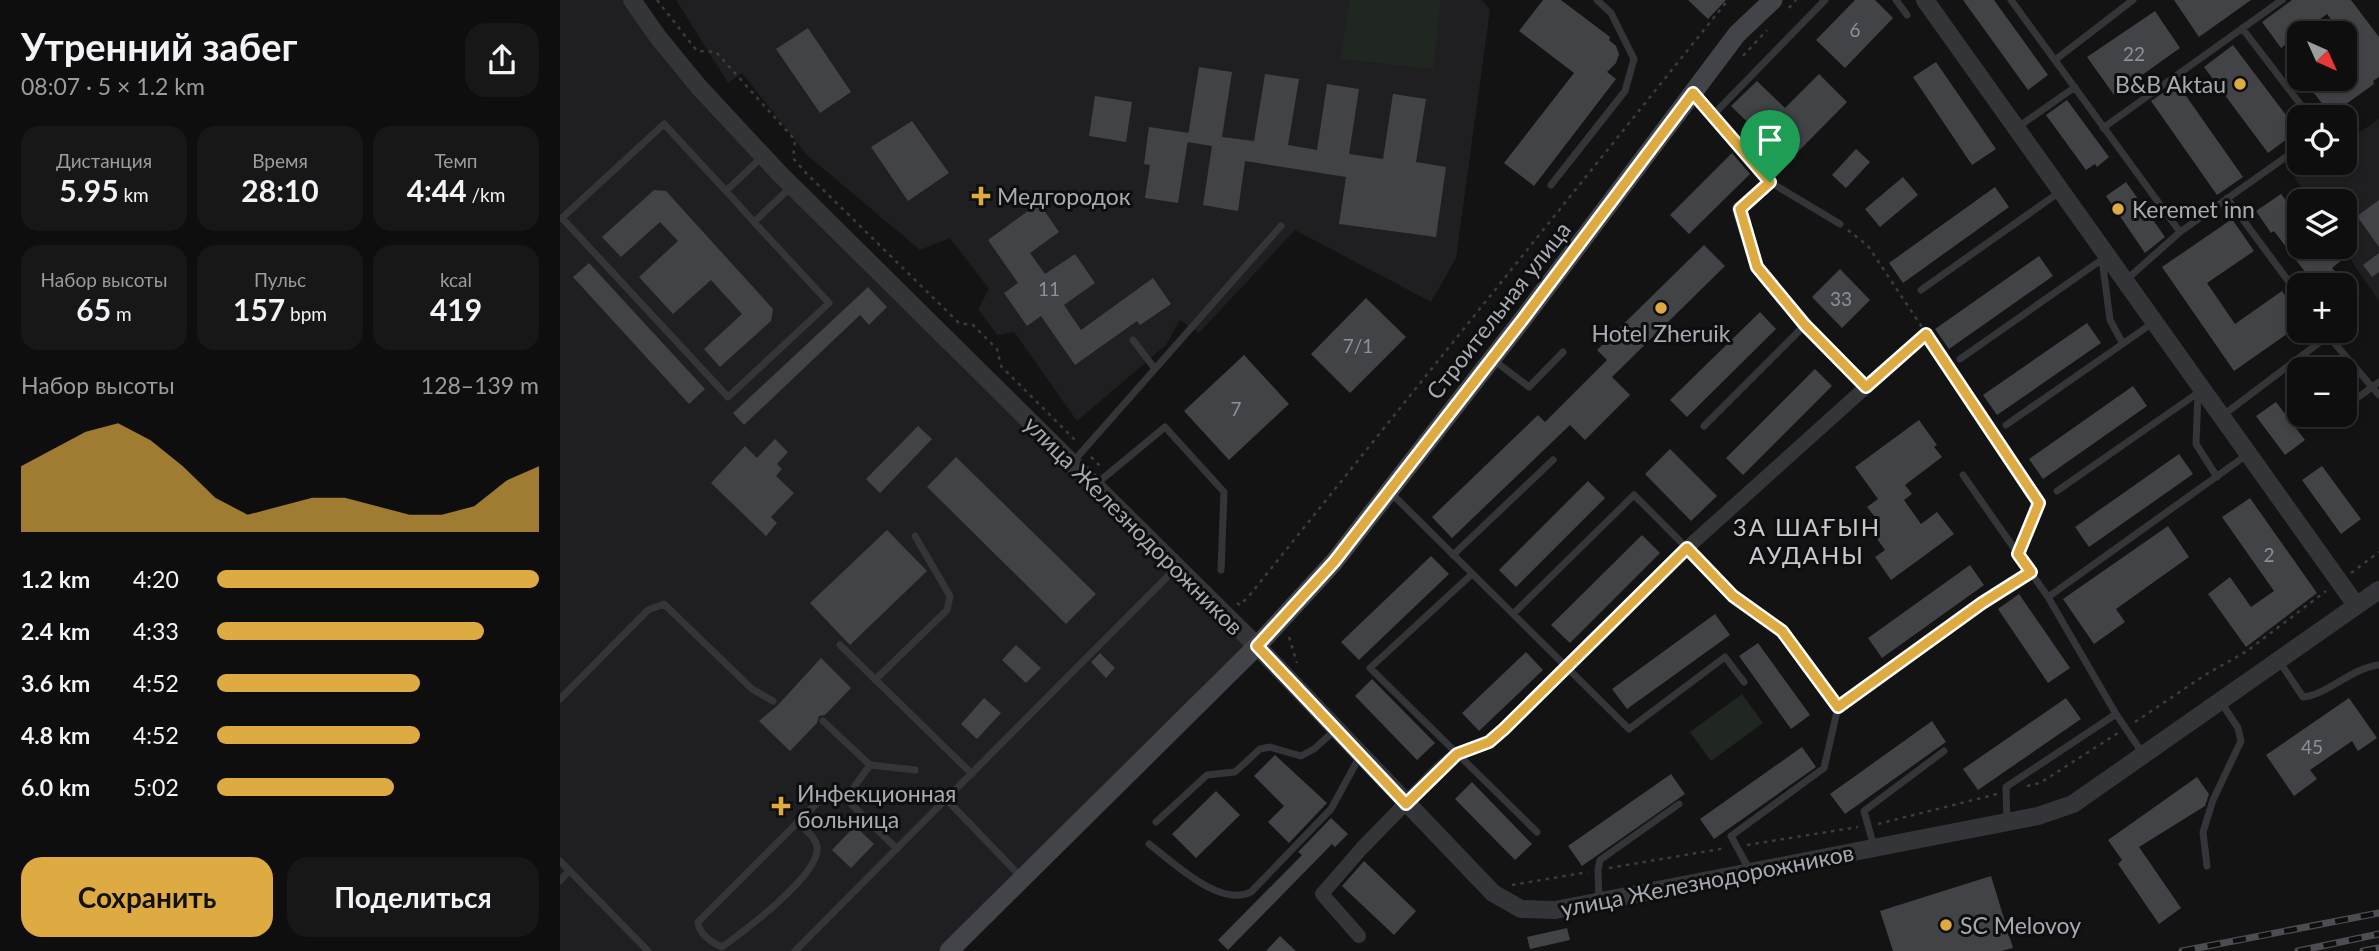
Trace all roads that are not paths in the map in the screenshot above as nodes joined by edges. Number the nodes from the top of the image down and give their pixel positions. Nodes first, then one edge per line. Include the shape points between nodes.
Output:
1 (632, 0) edge
2 (1597, 0) edge
3 (1773, 0) edge
4 (1825, 0) edge
5 (1895, 0) edge
6 (1925, 0) edge
7 (2011, 0) edge
8 (2133, 0) edge
9 (2282, 0) edge
10 (1907, 15) dead end
11 (2242, 28) junction
12 (2055, 60) junction
13 (2075, 88) junction
14 (1693, 93) junction
15 (2301, 105) edge
16 (1714, 114) junction
17 (2017, 128) junction
18 (2103, 128) junction
19 (764, 156) junction
20 (2287, 156) edge
21 (1770, 182) junction
22 (792, 186) junction
23 (1551, 186) dead end
24 (726, 191) junction
25 (2062, 191) junction
26 (2228, 198) junction
27 (754, 222) junction
28 (1840, 224) road end
29 (1281, 226) dead end
30 (2180, 232) junction
31 (2105, 257) junction
32 (2287, 279) edge
33 (2125, 281) junction
34 (1921, 290) dead end
35 (2154, 322) junction
36 (1805, 325) junction
37 (1133, 340) dead end
38 (2313, 343) edge
39 (2334, 343) edge
40 (2123, 344) junction
41 (1563, 352) dead end
42 (1491, 359) junction
43 (1960, 359) dead end
44 (1155, 369) junction
45 (2379, 382) edge
46 (2371, 388) junction
47 (2200, 392) junction
48 (2379, 396) edge
49 (2357, 398) edge
50 (2221, 416) junction
51 (2006, 425) dead end
52 (1704, 426) dead end
53 (2248, 454) junction
54 (1078, 457) junction
55 (1553, 460) dead end
56 (1963, 475) dead end
57 (2217, 477) junction
58 (1101, 480) junction
59 (1389, 491) junction
60 (2057, 491) dead end
61 (915, 536) dead end
62 (1687, 548) junction
63 (1453, 555) junction
64 (1177, 567) junction
65 (1221, 570) dead end
66 (2031, 572) junction
67 (1472, 574) junction
68 (2379, 590) edge
69 (2048, 597) junction
70 (2356, 605) junction
71 (1513, 614) junction
72 (1782, 631) road end
73 (839, 645) dead end
74 (1257, 646) junction
75 (2278, 660) junction
76 (2379, 665) edge
77 (1567, 668) junction
78 (875, 680) junction
79 (1744, 682) dead end
80 (560, 699) edge
81 (773, 701) dead end
82 (2220, 701) junction
83 (1838, 707) junction
84 (2116, 714) junction
85 (823, 721) dead end
86 (1335, 729) junction
87 (1944, 751) dead end
88 (1457, 754) junction
89 (1360, 755) junction
90 (2144, 755) junction
91 (870, 765) junction
92 (915, 770) dead end
93 (972, 774) junction
94 (846, 798) junction
95 (946, 799) junction
96 (1406, 804) junction
97 (1679, 804) dead end
98 (797, 822) junction
99 (1156, 822) dead end
100 (2007, 822) junction
101 (1537, 832) dead end
102 (1149, 844) dead end
103 (1874, 848) junction
104 (897, 849) junction
105 (560, 861) edge
106 (2207, 866) dead end
107 (569, 871) junction
108 (1750, 872) junction
109 (1023, 878) junction
110 (560, 881) edge
111 (1599, 901) junction
112 (1359, 936) dead end
113 (648, 951) edge
114 (795, 951) edge
115 (949, 951) edge

1 - 19 street, улица Железнодорожников via 698,86
2 - 23 lane via 1611,13 1634,59 1626,91
3 - 14 main road, Строительная улица via 1737,34
4 - 16 lane
5 - 10 lane
6 - 17 street
7 - 12 lane
8 - 12 lane
9 - 11 lane
11 - 15 lane
11 - 18 lane
12 - 13 lane
13 - 17 lane
13 - 18 lane
14 - 16 street
14 - 42 main road, Строительная улица
16 - 21 street
17 - 25 street
18 - 30 lane
19 - 22 street, улица Железнодорожников
19 - 24 lane
20 - 26 lane
21 - 28 lane
21 - 36 street via 1740,209 1757,267
22 - 27 lane
22 - 54 street, улица Железнодорожников
24 - 27 lane
24 - 27 lane via 664,124 562,218 728,397 829,303
25 - 31 street
25 - 34 lane
26 - 30 lane
26 - 32 lane
29 - 44 lane
30 - 33 lane
31 - 33 street
31 - 40 lane via 2110,320
31 - 43 lane
33 - 35 street
35 - 40 lane
35 - 47 street
36 - 52 lane
36 - 62 street via 1866,387
37 - 44 lane
38 - 50 lane
39 - 46 lane
40 - 51 lane
41 - 42 lane via 1529,387
42 - 59 main road, Строительная улица
44 - 54 lane
45 - 46 lane
46 - 48 lane
46 - 49 lane
47 - 50 street
47 - 57 lane via 2196,444
47 - 60 lane
50 - 53 street
53 - 57 lane
53 - 70 street
54 - 58 street, улица Железнодорожников
55 - 63 lane
56 - 66 lane
57 - 69 lane
58 - 64 street, улица Железнодорожников
58 - 65 lane via 1165,427 1224,492
59 - 63 lane
59 - 74 main road, Строительная улица via 1334,562
61 - 78 lane via 950,596 947,610
62 - 71 lane via 1634,495
62 - 77 street
63 - 67 lane
64 - 74 street, улица Железнодорожников
64 - 93 lane
66 - 69 lane
66 - 83 lane
67 - 71 lane
67 - 88 lane via 1370,668
68 - 70 street, улица Железнодорожников
69 - 84 lane
70 - 75 street, улица Железнодорожников
71 - 77 lane
72 - 83 lane
73 - 78 lane
74 - 86 street, улица Железнодорожников
74 - 109 main road, Строительная улица
75 - 76 lane via 2303,697
75 - 82 street, улица Железнодорожников
77 - 79 lane via 1629,729 1725,657
77 - 88 street via 1489,742
78 - 93 lane
80 - 81 lane via 648,610 664,604 752,689
82 - 90 street, улица Железнодорожников
82 - 106 lane via 2241,741 2203,832
83 - 108 lane via 1824,768 1731,836
84 - 90 lane
84 - 100 lane via 2006,787
85 - 91 lane
86 - 89 street, улица Железнодорожников
86 - 99 lane via 1301,756 1270,747 1260,749 1235,772 1207,775
87 - 103 lane via 1864,811
88 - 96 street
88 - 101 lane
89 - 96 street, улица Железнодорожников
89 - 102 lane via 1331,809 1241,897 1218,893
90 - 100 street, улица Железнодорожников via 2073,804
91 - 92 lane
91 - 94 lane
93 - 95 lane
94 - 98 lane via 835,792 827,794
94 - 104 lane
95 - 104 lane
95 - 109 lane
96 - 111 street, улица Железнодорожников via 1493,893 1521,909 1555,910
96 - 112 street via 1322,894
97 - 111 lane via 1600,860
98 - 98 lane via 698,922 712,943 722,947 742,933 808,873 818,850
100 - 103 street, улица Железнодорожников
103 - 108 street, улица Железнодорожников
104 - 114 lane
105 - 107 lane
107 - 110 lane
107 - 113 lane
108 - 111 street, улица Железнодорожников
109 - 115 main road, Строительная улица

